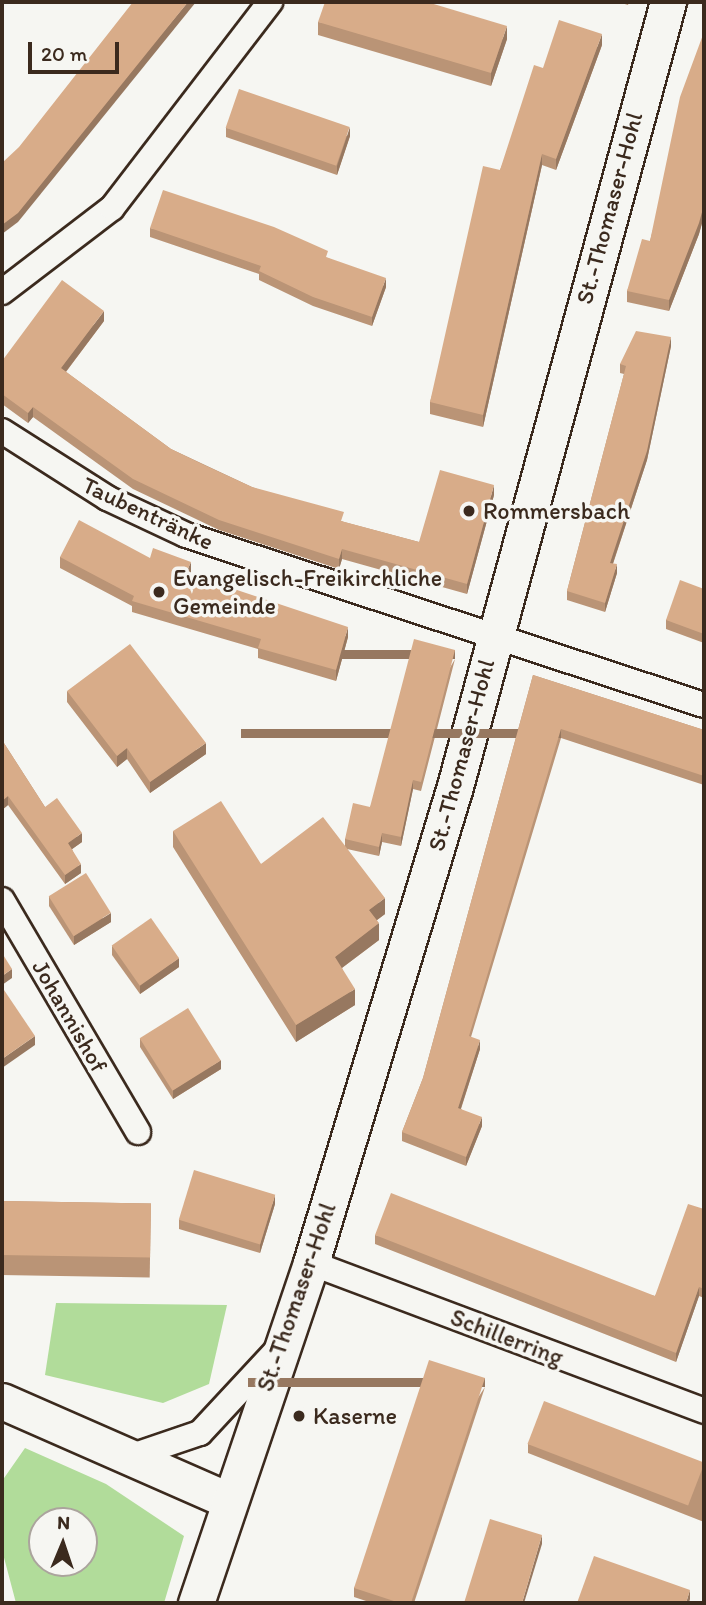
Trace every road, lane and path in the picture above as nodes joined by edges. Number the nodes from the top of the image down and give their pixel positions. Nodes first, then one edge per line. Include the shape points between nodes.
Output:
1 (270, 2) edge
2 (668, 2) edge
3 (2, 292) edge
4 (2, 430) edge
5 (493, 636) junction
6 (704, 705) edge
7 (2, 900) edge
8 (138, 1132) dead end
9 (311, 1263) junction
10 (279, 1347) junction
11 (2, 1401) edge
12 (704, 1408) edge
13 (129, 1457) junction
14 (227, 1500) junction
15 (196, 1603) edge

1 - 3 street via 112,208
2 - 5 street, St.-Thomaser-Hohl
4 - 5 street, Taubentränke via 107,498 186,535
5 - 6 street, Taubentränke
5 - 9 street, St.-Thomaser-Hohl via 454,790
7 - 8 street, Johannishof
9 - 10 street, St.-Thomaser-Hohl
9 - 12 street, Schillerring
10 - 13 street via 200,1433
10 - 14 street, St.-Thomaser-Hohl
11 - 13 street
13 - 14 street
14 - 15 street, St.-Thomaser-Hohl

